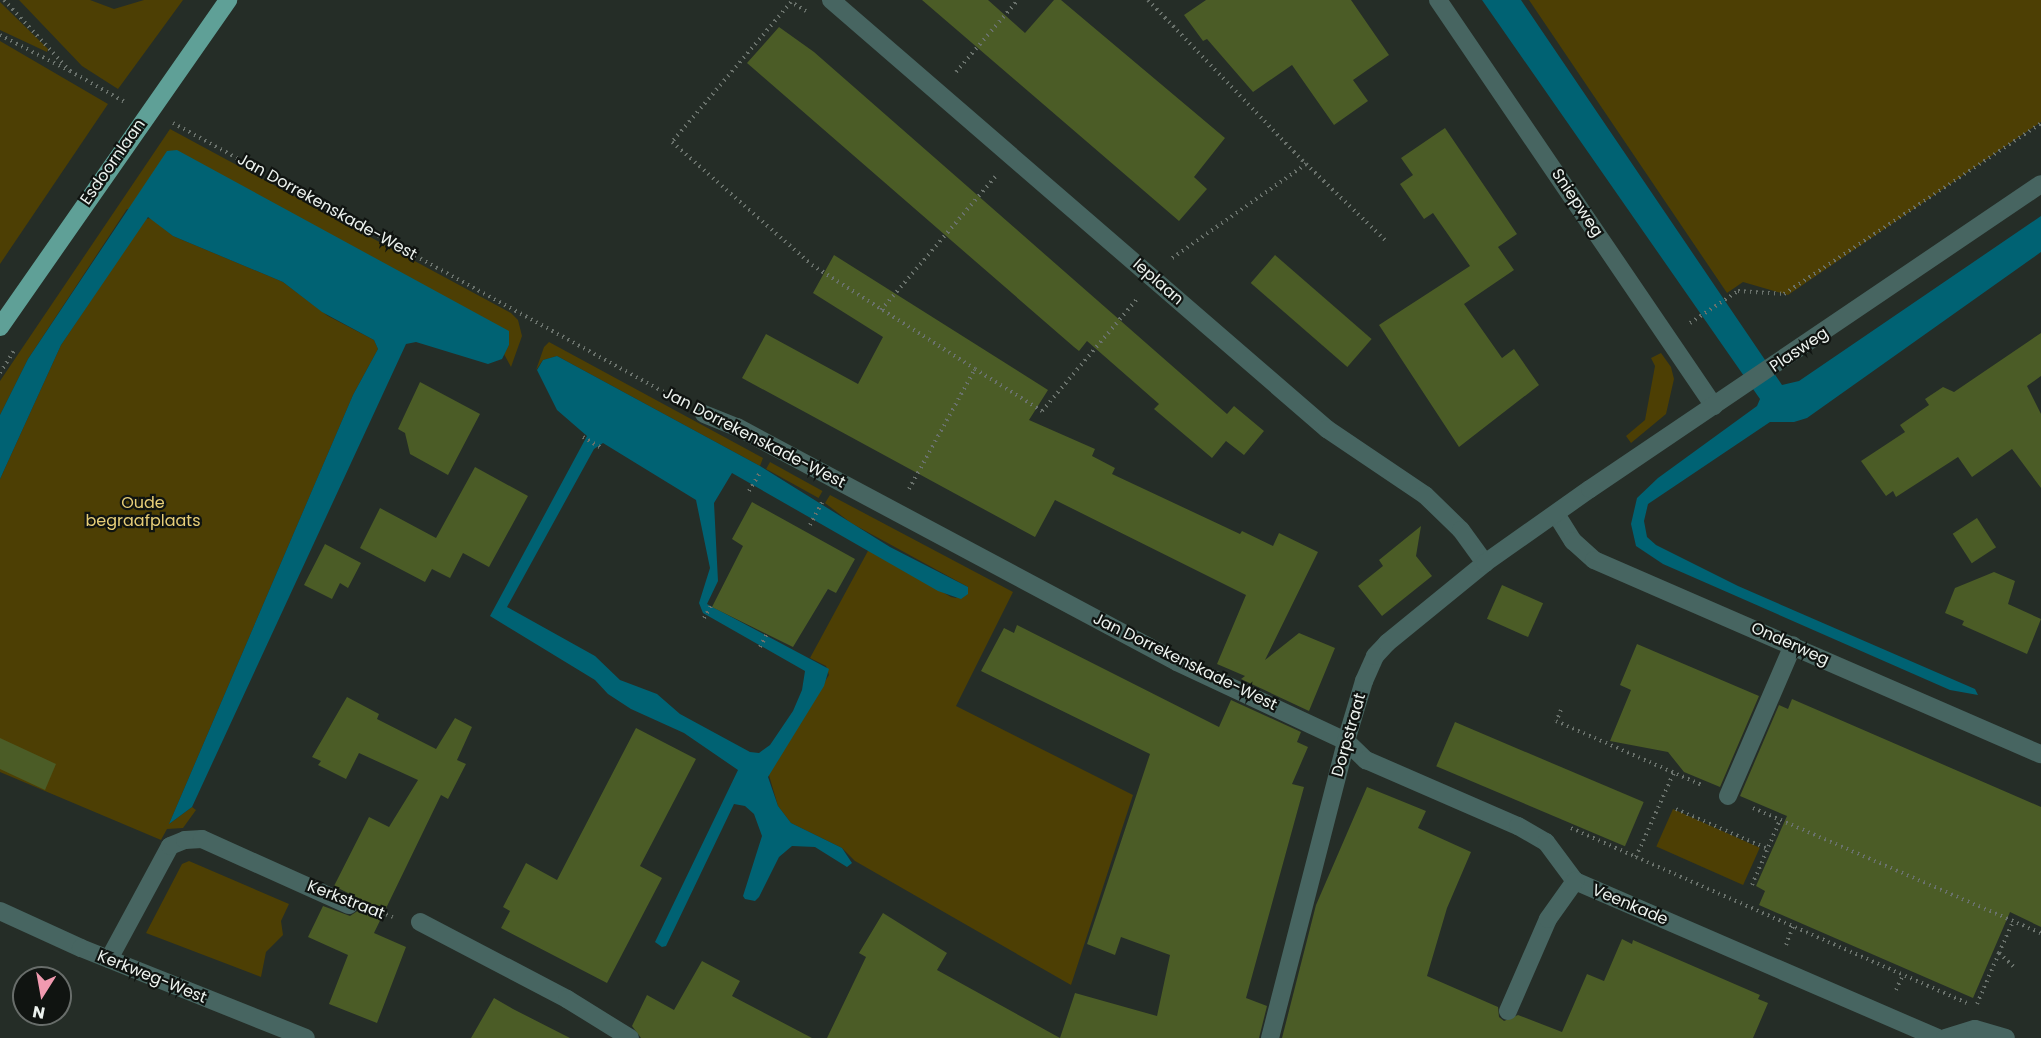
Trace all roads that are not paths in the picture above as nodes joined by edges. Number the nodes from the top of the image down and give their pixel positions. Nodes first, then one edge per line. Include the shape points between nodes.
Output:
1 (228, 0) edge
2 (831, 0) edge
3 (1438, 0) edge
4 (2041, 184) edge
5 (0, 327) edge
6 (1714, 406) junction
7 (704, 414) road end
8 (1556, 514) junction
9 (1485, 563) junction
10 (1793, 645) junction
11 (1346, 741) junction
12 (2041, 754) edge
13 (1728, 796) road end
14 (1575, 881) junction
15 (349, 905) road end
16 (0, 911) edge
17 (420, 922) road end
18 (109, 959) junction
19 (1508, 1011) dead end
20 (306, 1038) edge
21 (630, 1038) edge
22 (1270, 1038) edge
23 (1937, 1038) edge
24 (1945, 1038) edge
25 (2006, 1038) edge

1 - 5 main road, Esdoornlaan
2 - 9 street, Ieplaan via 1328,429 1425,495 1461,530
3 - 6 street, Sniepweg
4 - 6 street, Plasweg
6 - 8 street, Plasweg
7 - 11 street, Jan Dorrekenskade-West via 737,427 1177,662
8 - 9 street, Dorpstraat
8 - 10 street, Onderweg via 1573,541 1594,560
9 - 11 street, Dorpstraat via 1375,656
10 - 12 street, Onderweg
10 - 13 street
11 - 14 street, Veenkade via 1366,760 1546,842
11 - 22 street, Dorpstraat
14 - 19 street via 1548,919
14 - 23 street, Veenkade
15 - 18 street, Kerkstraat via 202,839 184,840 170,846
16 - 18 street, Kerkweg-West
17 - 21 street via 567,999
18 - 20 street, Kerkweg-West
24 - 25 street via 1975,1029

